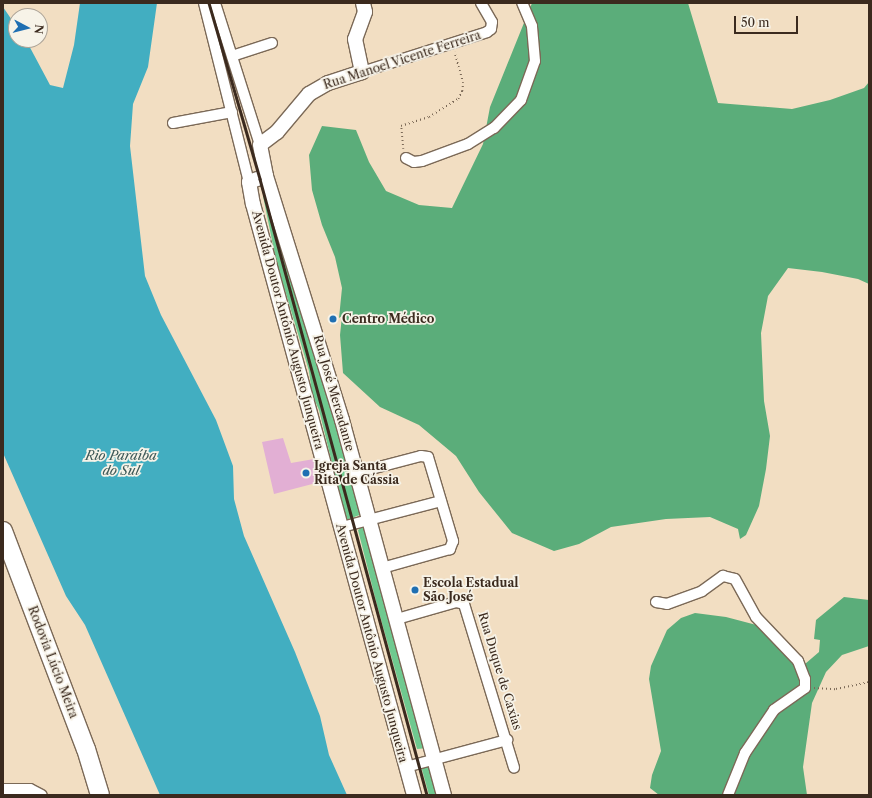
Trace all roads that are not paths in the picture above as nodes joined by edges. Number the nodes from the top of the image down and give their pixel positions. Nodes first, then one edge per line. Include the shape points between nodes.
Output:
1 (204, 3) edge
2 (216, 3) edge
3 (363, 3) edge
4 (481, 3) edge
5 (522, 3) edge
6 (272, 43) dead end
7 (232, 56) junction
8 (362, 72) junction
9 (232, 112) junction
10 (173, 123) dead end
11 (260, 145) junction
12 (406, 158) road end
13 (266, 176) junction
14 (249, 182) junction
15 (356, 473) junction
16 (441, 501) junction
17 (369, 519) junction
18 (342, 527) junction
19 (3, 531) edge
20 (7, 553) edge
21 (382, 568) junction
22 (656, 602) dead end
23 (397, 619) junction
24 (507, 740) junction
25 (434, 758) junction
26 (406, 767) junction
27 (514, 768) dead end
28 (3, 789) edge
29 (42, 795) edge
30 (100, 795) edge
31 (414, 795) edge
32 (444, 795) edge
33 (728, 795) edge

1 - 9 street, Avenida Doutor Antônio Augusto Junqueira
2 - 7 street
3 - 8 street via 365,12 355,39
4 - 8 street, Rua Manoel Vicente Ferreira via 492,22 491,29
5 - 12 street via 532,26 534,60 521,100 494,128 468,144 422,161 414,162
6 - 7 street
7 - 11 street
8 - 11 street, Rua Manoel Vicente Ferreira via 328,83 309,94 277,132
9 - 10 street
9 - 14 street, Avenida Doutor Antônio Augusto Junqueira
11 - 13 street, Rua José Mercadante
13 - 14 street
13 - 15 street, Rua José Mercadante via 303,288
14 - 18 street, Avenida Doutor Antônio Augusto Junqueira via 265,253
15 - 16 street via 421,456 430,459
15 - 17 street, Rua José Mercadante
16 - 17 street
16 - 21 street via 453,541 450,549
17 - 18 street
17 - 21 street, Rua José Mercadante
18 - 26 street, Avenida Doutor Antônio Augusto Junqueira
19 - 20 highway, Rodovia Lúcio Meira
20 - 30 highway, Rodovia Lúcio Meira via 86,749
21 - 23 street, Rua José Mercadante
22 - 33 street via 667,604 702,591 723,576 735,579 756,617 798,661 805,688 774,710 745,754
23 - 24 street, Rua Duque de Caxias via 456,602 464,604
23 - 25 street, Rua José Mercadante
24 - 25 street
24 - 27 street, Rua Duque de Caxias
25 - 26 street
25 - 32 street, Rua José Mercadante
26 - 31 street, Avenida Doutor Antônio Augusto Junqueira
28 - 29 street via 30,789

